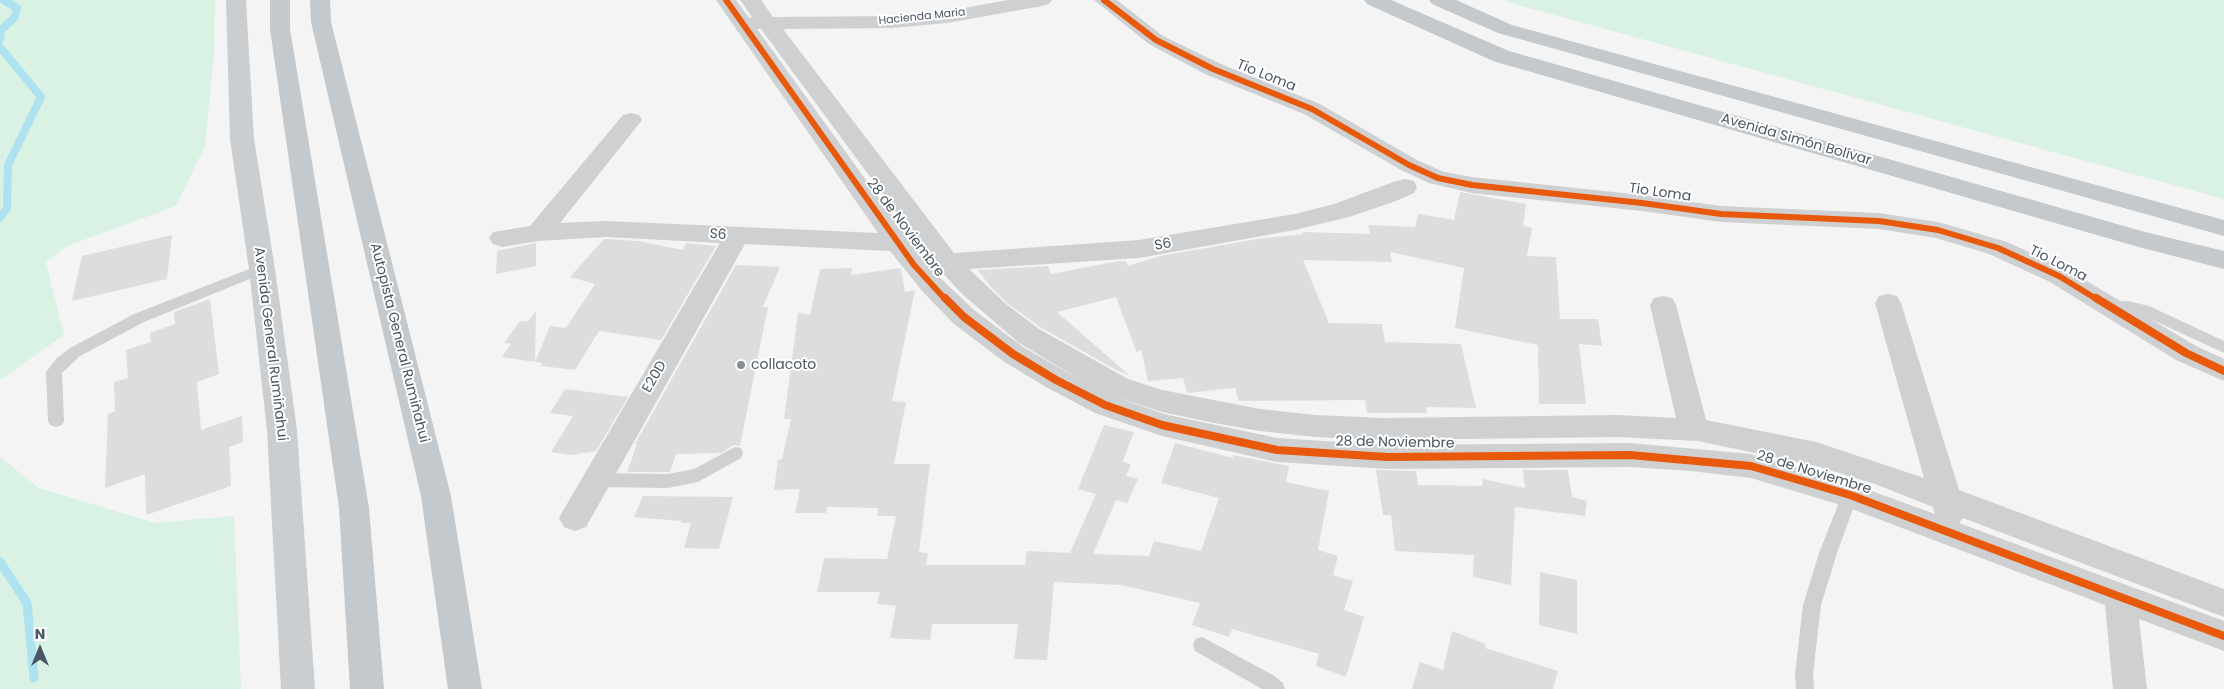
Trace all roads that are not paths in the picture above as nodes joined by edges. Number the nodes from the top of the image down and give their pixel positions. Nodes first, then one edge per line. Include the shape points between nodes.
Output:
1 (236, 0) edge
2 (280, 0) edge
3 (320, 0) edge
4 (1042, 0) edge
5 (1104, 0) edge
6 (1374, 0) edge
7 (1439, 0) edge
8 (1020, 2) edge
9 (744, 9) edge
10 (631, 120) dead end
11 (1405, 187) dead end
12 (2224, 228) edge
13 (538, 232) junction
14 (736, 237) junction
15 (502, 238) dead end
16 (942, 253) junction
17 (907, 254) junction
18 (2224, 260) edge
19 (262, 269) junction
20 (1888, 303) dead end
21 (1663, 305) dead end
22 (2111, 307) junction
23 (2224, 347) edge
24 (2224, 371) edge
25 (56, 422) dead end
26 (1694, 430) junction
27 (735, 453) dead end
28 (596, 480) junction
29 (1850, 495) junction
30 (1947, 499) junction
31 (575, 518) dead end
32 (1955, 534) junction
33 (2120, 596) junction
34 (2224, 603) edge
35 (2224, 636) edge
36 (1202, 645) dead end
37 (298, 689) edge
38 (366, 689) edge
39 (465, 689) edge
40 (1276, 689) edge
41 (1805, 689) edge
42 (2130, 689) edge

1 - 19 main road, Avenida General Rumiñahui via 242,139
2 - 38 highway via 280,29 354,508
3 - 39 highway, Autopista General Rumiñahui via 321,22 436,496
4 - 8 street, Hacienda Maria
5 - 22 street, Tio Loma via 1156,40 1213,69 1312,109 1409,165 1438,178 1720,214 1879,221 1938,230 1998,248 2058,276
6 - 18 highway, Avenida Simón Bolívar via 1501,56
7 - 12 highway, Avenida Simón Bolívar via 1505,29
8 - 9 street, Hacienda Maria via 947,17 893,22 827,22
9 - 16 street
9 - 17 street, 28 de Noviembre
10 - 13 street
11 - 16 street, S6 via 1295,222 1140,249
13 - 14 street, S6 via 648,230
13 - 15 street, S6
14 - 17 street, S6
14 - 28 street, E20D
16 - 17 street, S6
16 - 26 street via 968,286 1029,336 1118,387 1162,401 1260,420 1315,426 1618,426
17 - 29 street, 28 de Noviembre via 932,286 964,317 1013,354 1106,405 1162,425 1277,450 1334,456 1630,455 1691,459 1751,466
19 - 25 lane via 139,318 75,352 54,372
19 - 37 main road, Avenida General Rumiñahui via 282,430
20 - 30 street
21 - 26 street
22 - 23 lane via 2128,306 2144,310
22 - 24 street, Tio Loma via 2186,353
26 - 30 street via 1816,454
27 - 28 lane via 698,476 668,481
28 - 31 street, E20D
29 - 32 street, 28 de Noviembre
29 - 41 lane via 1812,605
30 - 32 street
30 - 34 street
32 - 33 street, 28 de Noviembre
33 - 35 street, 28 de Noviembre
33 - 42 street
36 - 40 lane

